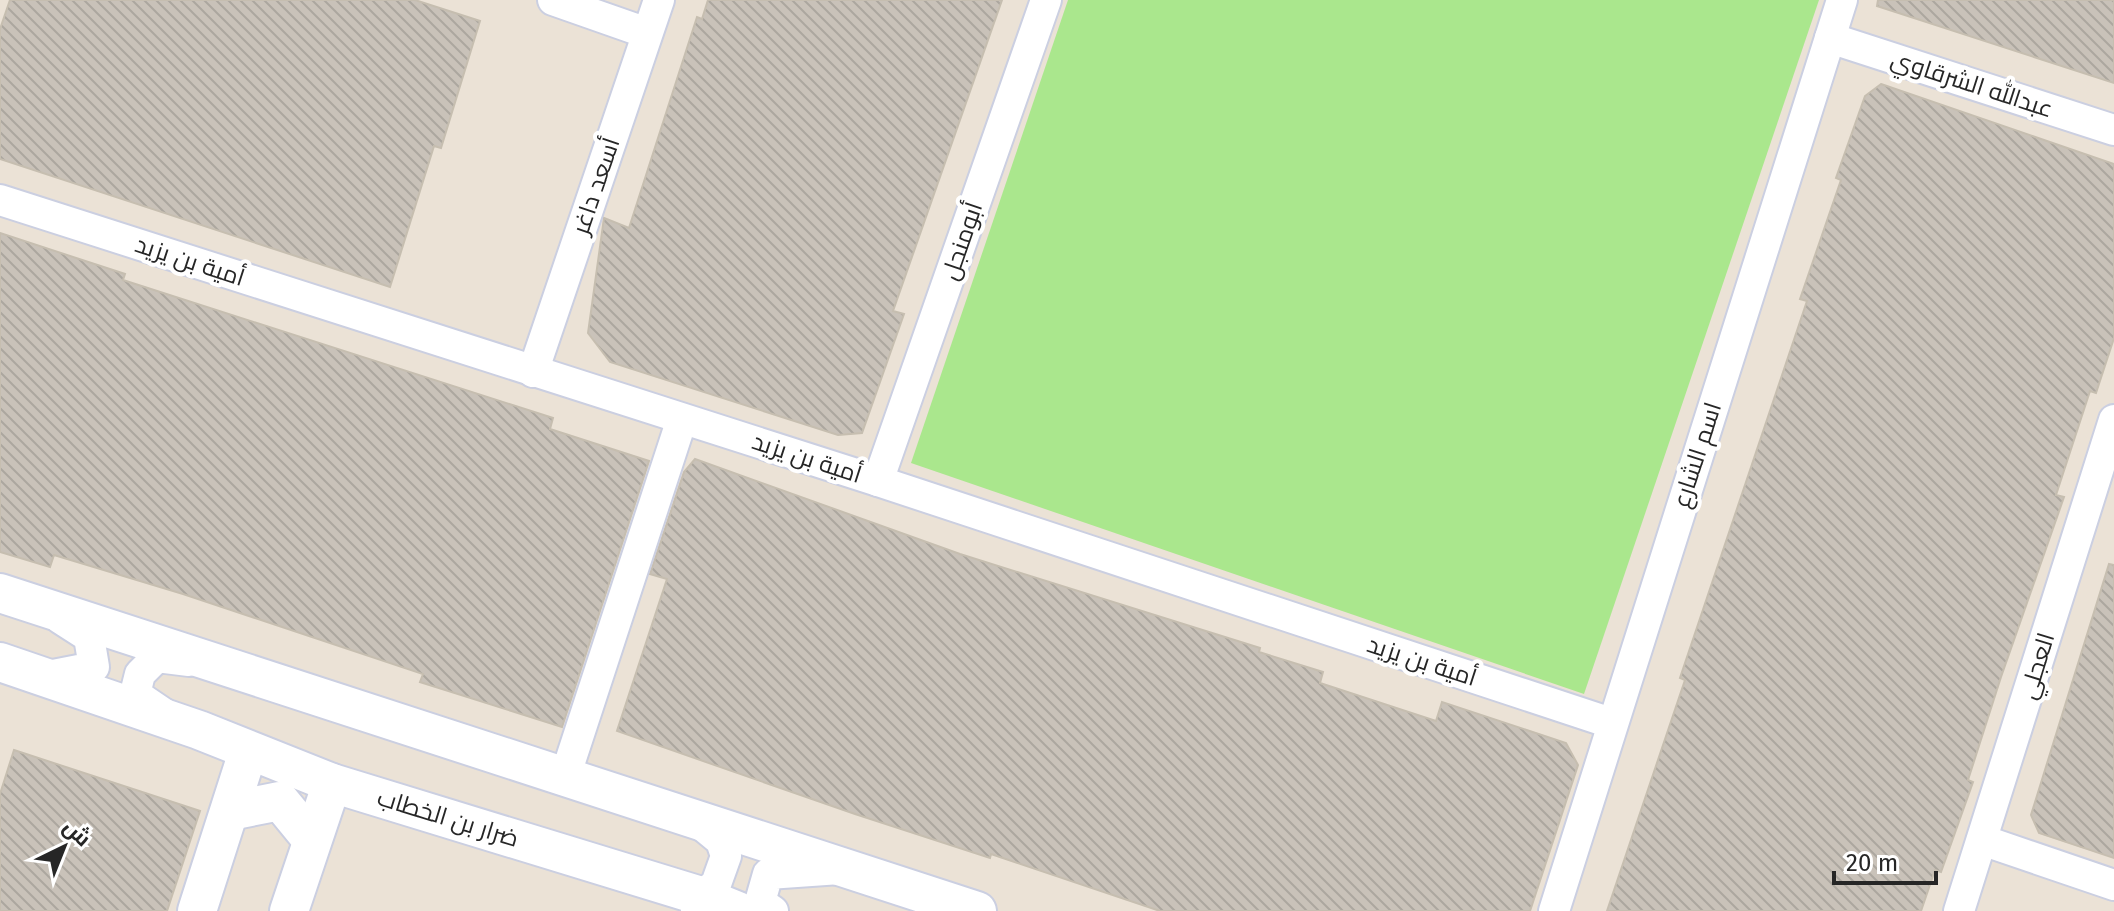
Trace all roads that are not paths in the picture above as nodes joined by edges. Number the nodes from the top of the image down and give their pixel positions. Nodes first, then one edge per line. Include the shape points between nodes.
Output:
1 (553, 0) edge
2 (659, 0) edge
3 (1046, 0) edge
4 (1842, 0) edge
5 (647, 33) junction
6 (1830, 38) junction
7 (2114, 130) edge
8 (0, 200) edge
9 (533, 372) junction
10 (682, 419) junction
11 (2114, 420) edge
12 (878, 481) junction
13 (0, 593) edge
14 (44, 608) junction
15 (0, 662) edge
16 (211, 664) junction
17 (48, 676) junction
18 (1611, 723) junction
19 (199, 730) junction
20 (248, 752) junction
21 (565, 777) junction
22 (332, 783) junction
23 (230, 811) junction
24 (698, 822) junction
25 (312, 840) junction
26 (1982, 840) junction
27 (850, 867) junction
28 (2114, 885) edge
29 (698, 904) edge
30 (197, 911) edge
31 (289, 911) edge
32 (738, 911) edge
33 (773, 911) edge
34 (977, 911) edge
35 (1554, 911) edge
36 (1959, 911) edge

1 - 5 street
2 - 5 street, أسعد داغر
3 - 12 street, أبومنجل
4 - 6 street, اسم الشارع
5 - 9 street, أسعد داغر
6 - 7 street, عبدالله الشرقاوي
6 - 18 street, اسم الشارع
8 - 9 street, أمية بن يزيد
9 - 10 street, أمية بن يزيد
10 - 12 street, أمية بن يزيد
10 - 21 street
11 - 26 street, العجلي
12 - 18 street, أمية بن يزيد
13 - 14 street, ضرار بن الخطاب
14 - 16 street, ضرار بن الخطاب
14 - 17 street, ضرار بن الخطاب via 89,637 94,667
15 - 17 street, ضرار بن الخطاب
16 - 19 street, ضرار بن الخطاب via 157,657 135,683 135,694 148,706
16 - 21 street, ضرار بن الخطاب
17 - 19 street, ضرار بن الخطاب
18 - 35 street, اسم الشارع
19 - 20 street, ضرار بن الخطاب
20 - 22 street, ضرار بن الخطاب
20 - 23 street
21 - 24 street, ضرار بن الخطاب
22 - 25 street
22 - 29 street, ضرار بن الخطاب
23 - 25 street via 280,801
23 - 30 street
24 - 27 street, ضرار بن الخطاب
24 - 29 street, ضرار بن الخطاب via 721,841 726,856 716,884
25 - 31 street
26 - 28 street
26 - 36 street, العجلي
27 - 33 street, ضرار بن الخطاب via 768,874 760,902
27 - 34 street, ضرار بن الخطاب
29 - 32 street, ضرار بن الخطاب

